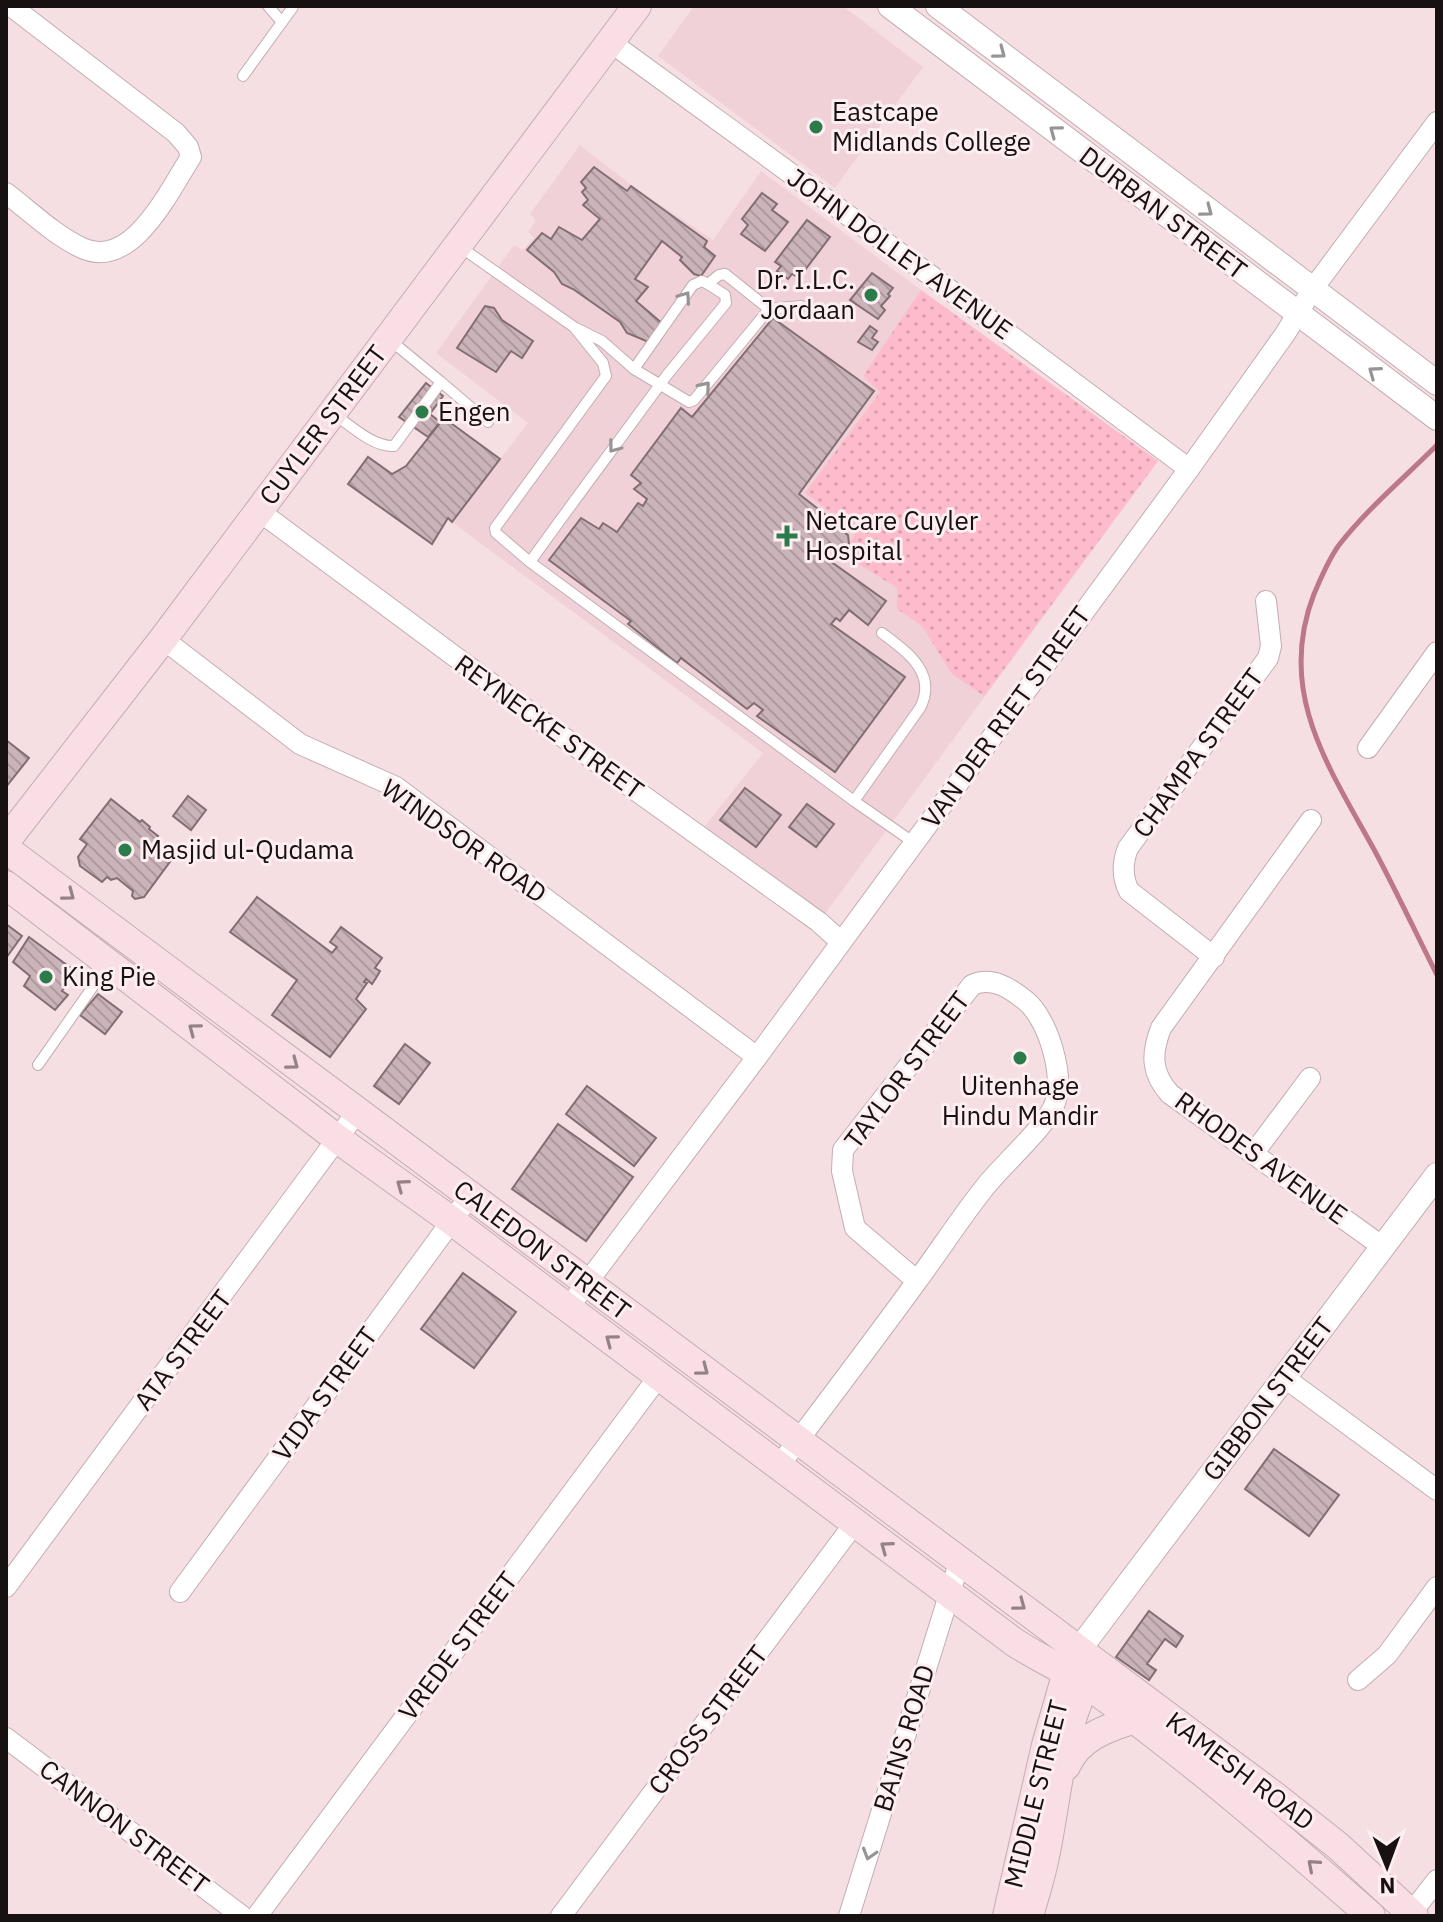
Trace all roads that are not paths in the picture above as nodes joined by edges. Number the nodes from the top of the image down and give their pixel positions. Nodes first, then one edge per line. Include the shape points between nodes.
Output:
1 (11, 6) edge
2 (268, 6) edge
3 (637, 6) edge
4 (890, 6) edge
5 (938, 6) edge
6 (293, 7) edge
7 (281, 21) junction
8 (609, 41) junction
9 (243, 76) dead end
10 (1437, 122) edge
11 (6, 193) edge
12 (457, 245) junction
13 (708, 284) junction
14 (1312, 290) junction
15 (801, 306) dead end
16 (769, 309) junction
17 (1296, 314) junction
18 (574, 327) junction
19 (387, 339) junction
20 (634, 369) junction
21 (441, 382) junction
22 (1437, 383) edge
23 (660, 384) junction
24 (332, 413) junction
25 (1437, 418) edge
26 (488, 422) dead end
27 (1189, 469) junction
28 (259, 511) junction
29 (530, 562) junction
30 (1266, 601) dead end
31 (882, 633) dead end
32 (163, 639) junction
33 (1437, 652) edge
34 (1368, 748) dead end
35 (854, 801) junction
36 (1311, 820) dead end
37 (6, 841) edge
38 (913, 842) junction
39 (6, 849) edge
40 (6, 885) edge
41 (841, 942) junction
42 (1214, 957) junction
43 (109, 965) junction
44 (757, 1057) junction
45 (38, 1065) dead end
46 (1310, 1078) dead end
47 (357, 1112) junction
48 (339, 1140) junction
49 (1253, 1154) junction
50 (1437, 1175) edge
51 (470, 1196) junction
52 (452, 1221) junction
53 (1383, 1247) junction
54 (917, 1281) junction
55 (588, 1284) junction
56 (568, 1308) junction
57 (659, 1376) junction
58 (1285, 1378) junction
59 (798, 1441) junction
60 (778, 1467) junction
61 (1437, 1490) edge
62 (854, 1524) junction
63 (960, 1560) junction
64 (6, 1587) edge
65 (1437, 1587) edge
66 (180, 1592) dead end
67 (949, 1592) junction
68 (1082, 1668) junction
69 (1358, 1680) dead end
70 (1135, 1719) junction
71 (6, 1738) edge
72 (1058, 1784) junction
73 (1437, 1880) edge
74 (1412, 1915) edge
75 (242, 1916) edge
76 (257, 1916) edge
77 (561, 1916) edge
78 (849, 1916) edge
79 (1007, 1916) edge
80 (1029, 1916) edge
81 (1371, 1916) edge

1 - 11 street via 176,133 191,157 144,226 115,251 97,252 73,243
2 - 7 lane
3 - 8 main road, CUYLER STREET
17 -> 4 street, DURBAN STREET
5 -> 14 street, DURBAN STREET
6 - 7 lane
7 - 9 lane
8 - 12 main road, CUYLER STREET
8 - 27 street, JOHN DOLLEY AVENUE
10 - 14 street, VAN DER RIET STREET
12 - 18 lane
12 - 19 main road, CUYLER STREET
13 - 16 lane via 725,274
20 -> 13 lane via 693,285
13 - 23 lane via 725,295 726,303
14 - 17 street, VAN DER RIET STREET
14 - 22 street, DURBAN STREET
15 - 16 lane
23 -> 16 lane via 684,401 693,401
25 -> 17 street, DURBAN STREET
17 - 27 street, VAN DER RIET STREET
18 - 20 lane via 602,341
18 - 29 lane via 603,363 606,376 495,528
19 - 21 lane
19 - 24 main road, CUYLER STREET
20 - 23 lane
21 - 24 lane via 394,446 374,441
21 - 26 lane
23 -> 29 lane
24 - 28 main road, CUYLER STREET
27 - 38 street, VAN DER RIET STREET
28 - 32 main road, CUYLER STREET
28 - 41 street, REYNECKE STREET
29 - 35 lane
30 - 42 street, CHAMPA STREET via 1268,658 1123,861 1129,891
31 - 35 lane via 917,662 926,691 920,708
32 - 37 main road, CUYLER STREET
32 - 44 street, WINDSOR ROAD via 305,747 396,787
33 - 34 street
35 - 38 lane
36 - 42 street, RHODES AVENUE
38 - 41 street, VAN DER RIET STREET
39 -> 47 main road, CALEDON STREET
40 - 43 main road, CALEDON STREET
41 - 44 street, VAN DER RIET STREET
42 - 49 street, RHODES AVENUE via 1161,1028 1153,1062 1170,1094
43 - 45 lane
48 -> 43 main road, CALEDON STREET
44 - 55 street, VAN DER RIET STREET
46 - 49 street
47 - 48 street, ATA STREET
47 - 51 main road, CALEDON STREET
52 -> 48 main road, CALEDON STREET
48 - 64 street, ATA STREET
49 - 53 street, RHODES AVENUE
50 - 53 street, GIBBON STREET
51 - 52 street, VIDA STREET
51 - 55 main road, CALEDON STREET
52 - 56 main road, CALEDON STREET
52 - 66 street, VIDA STREET
53 - 58 street, GIBBON STREET
54 - 54 street, TAYLOR STREET via 1055,1104 1058,1087 1042,1019 1020,996 998,984 972,985 843,1150 842,1171 855,1228
54 - 59 street, TAYLOR STREET
55 - 56 street, VAN DER RIET STREET
55 -> 59 main road, CALEDON STREET
57 -> 56 main road, CALEDON STREET
57 - 60 main road, CALEDON STREET
57 - 76 street, VREDE STREET
58 - 61 street
58 - 68 street, GIBBON STREET via 1154,1548 1101,1624
59 - 60 street, TAYLOR STREET
59 - 63 main road, CALEDON STREET
60 - 62 main road, CALEDON STREET
67 -> 62 main road, CALEDON STREET
62 - 77 street, CROSS STREET
63 - 67 street, BAINS ROAD
63 -> 68 main road, CALEDON STREET
65 - 69 street via 1387,1655
67 - 68 main road, CALEDON STREET via 1040,1659
67 -> 78 street, BAINS ROAD
68 - 70 main road, KAMESH ROAD
68 - 72 main road, MIDDLE STREET
68 - 74 main road, KAMESH ROAD via 1338,1846
68 - 79 main road, MIDDLE STREET via 1039,1772
70 - 72 main road via 1080,1745
81 -> 70 main road, KAMESH ROAD
71 - 75 street, CANNON STREET
72 - 80 main road, MIDDLE STREET
73 - 74 street

